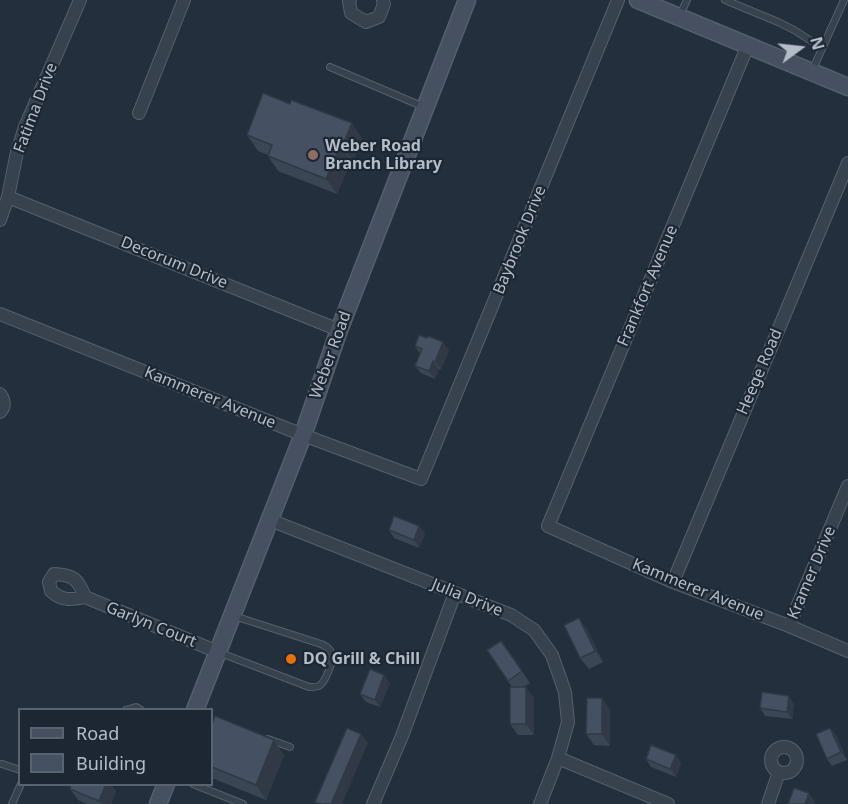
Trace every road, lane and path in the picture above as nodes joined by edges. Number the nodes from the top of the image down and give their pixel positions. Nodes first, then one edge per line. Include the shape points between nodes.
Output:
1 (80, 0) edge
2 (184, 0) edge
3 (348, 0) edge
4 (383, 0) edge
5 (466, 0) edge
6 (618, 0) edge
7 (638, 0) edge
8 (687, 0) edge
9 (725, 0) edge
10 (844, 0) edge
11 (679, 17) junction
12 (748, 45) junction
13 (822, 48) junction
14 (330, 67) dead end
15 (812, 72) junction
16 (848, 87) edge
17 (425, 107) junction
18 (139, 113) dead end
19 (848, 162) edge
20 (8, 197) junction
21 (0, 220) edge
22 (0, 314) edge
23 (339, 330) junction
24 (0, 393) edge
25 (0, 412) edge
26 (303, 435) junction
27 (421, 479) joint
28 (848, 486) edge
29 (270, 520) junction
30 (548, 526) joint
31 (673, 582) junction
32 (454, 593) junction
33 (85, 597) dead end
34 (232, 615) junction
35 (789, 626) junction
36 (848, 651) edge
37 (218, 652) junction
38 (196, 708) edge
39 (256, 734) edge
40 (290, 747) dead end
41 (558, 758) junction
42 (2, 764) dead end
43 (18, 769) edge
44 (779, 772) dead end
45 (20, 786) edge
46 (165, 786) edge
47 (198, 786) edge
48 (161, 803) edge
49 (12, 804) edge
50 (243, 804) edge
51 (373, 804) edge
52 (540, 804) edge
53 (668, 804) edge
54 (768, 804) edge

1 - 20 street, Fatima Drive via 25,127
2 - 18 street
3 - 4 street via 351,13 366,22 379,17
5 - 17 main road, Weber Road
6 - 27 street, Baybrook Drive
7 - 11 main road
8 - 11 lane
9 - 13 lane via 786,26
10 - 13 lane
11 - 12 main road
12 - 15 main road
12 - 30 street, Frankfort Avenue
13 - 15 lane
14 - 17 lane
15 - 16 main road
17 - 23 main road, Weber Road
19 - 31 street, Heege Road
20 - 21 street, Fatima Drive
20 - 23 street, Decorum Drive
22 - 26 street, Kammerer Avenue
23 - 26 main road, Weber Road
24 - 25 street via 4,400
26 - 27 street, Kammerer Avenue
26 - 29 main road, Weber Road
28 - 35 street, Kramer Drive
29 - 32 street, Julia Drive
29 - 34 main road, Weber Road
30 - 31 street, Kammerer Avenue
31 - 35 street, Kammerer Avenue
32 - 41 street, Julia Drive via 511,615 534,630 552,655 566,692 568,722
32 - 51 street
33 - 37 street, Garlyn Court
34 - 37 main road, Weber Road
34 - 37 lane via 328,648 332,660 323,684 309,687
35 - 36 street, Kammerer Avenue
37 - 38 main road, Weber Road
39 - 40 lane
41 - 52 street, Julia Drive
41 - 53 street
42 - 43 lane
44 - 54 street
45 - 49 lane
46 - 48 main road
47 - 50 lane

